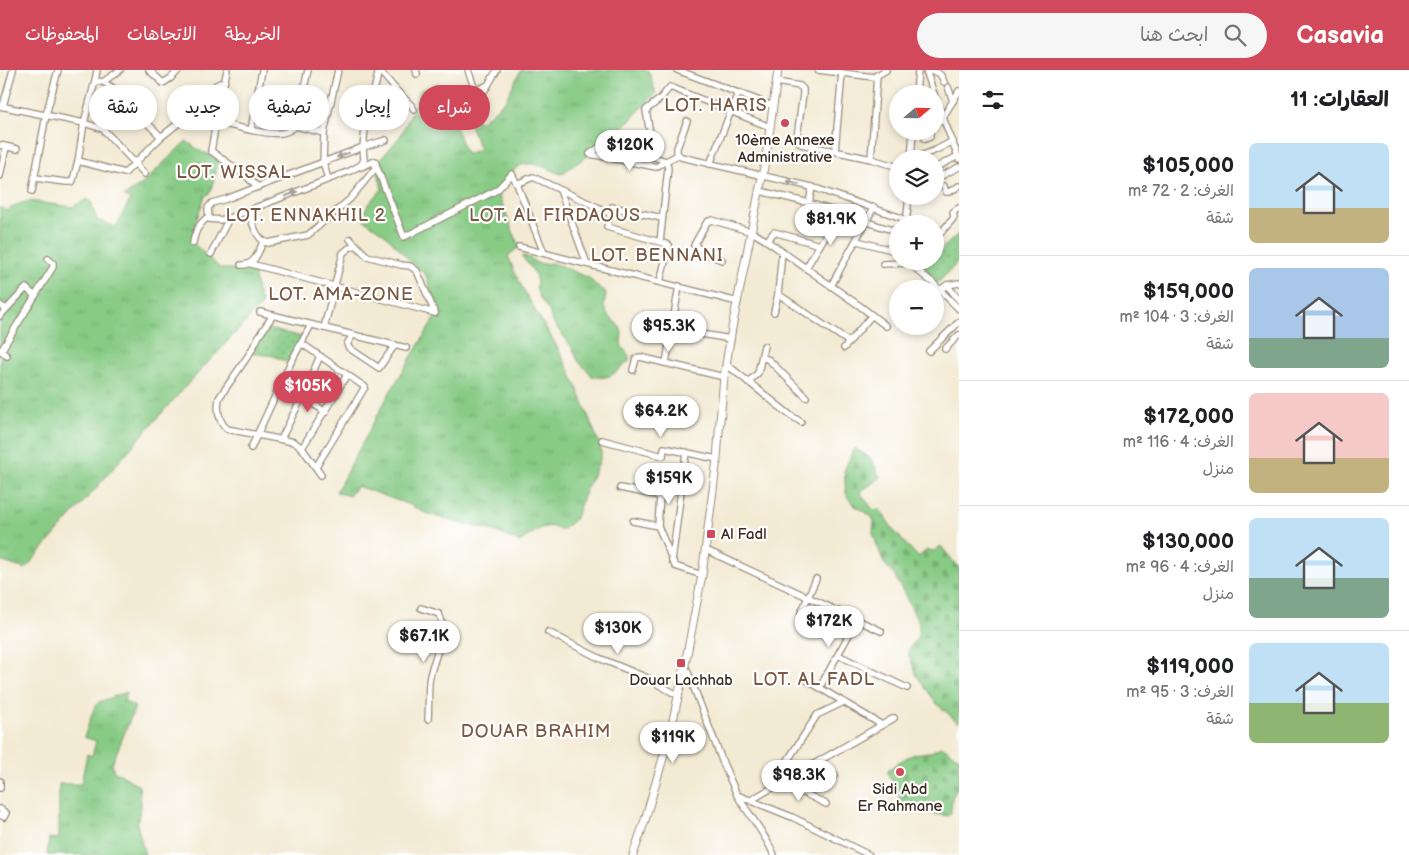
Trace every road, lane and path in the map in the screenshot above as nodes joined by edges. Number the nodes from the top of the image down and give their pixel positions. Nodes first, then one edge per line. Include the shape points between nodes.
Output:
1 (13, 70) edge
2 (58, 70) edge
3 (97, 70) edge
4 (120, 70) edge
5 (150, 70) edge
6 (179, 70) edge
7 (226, 70) edge
8 (262, 70) edge
9 (308, 70) edge
10 (338, 70) edge
11 (379, 70) edge
12 (468, 70) edge
13 (497, 70) edge
14 (677, 70) edge
15 (778, 70) edge
16 (818, 70) edge
17 (886, 70) edge
18 (918, 70) edge
19 (926, 71) edge
20 (492, 73) edge
21 (842, 73) junction
22 (877, 75) junction
23 (95, 81) junction
24 (224, 81) junction
25 (103, 82) junction
26 (776, 82) junction
27 (216, 85) edge
28 (223, 85) edge
29 (259, 85) edge
30 (305, 85) edge
31 (474, 85) edge
32 (488, 85) edge
33 (917, 85) edge
34 (931, 85) edge
35 (959, 91) edge
36 (738, 93) junction
37 (953, 101) junction
38 (2, 106) edge
39 (773, 106) junction
40 (414, 110) dead end
41 (730, 112) junction
42 (46, 115) junction
43 (944, 119) joint
44 (687, 121) dead end
45 (84, 123) junction
46 (770, 127) junction
47 (170, 130) edge
48 (215, 130) edge
49 (251, 130) edge
50 (289, 130) edge
51 (312, 130) edge
52 (324, 133) junction
53 (161, 137) junction
54 (386, 140) dead end
55 (953, 141) junction
56 (3, 146) edge
57 (363, 147) junction
58 (18, 149) dead end
59 (936, 150) edge
60 (835, 151) junction
61 (678, 155) junction
62 (654, 157) junction
63 (958, 157) edge
64 (871, 159) junction
65 (78, 161) junction
66 (666, 161) junction
67 (135, 162) junction
68 (323, 162) junction
69 (375, 163) junction
70 (710, 164) junction
71 (889, 164) edge
72 (944, 164) edge
73 (959, 167) edge
74 (356, 169) junction
75 (146, 174) dead end
76 (944, 174) edge
77 (763, 175) junction
78 (0, 176) edge
79 (36, 178) junction
80 (328, 179) junction
81 (517, 184) junction
82 (944, 186) dead end
83 (959, 186) edge
84 (258, 187) junction
85 (812, 187) junction
86 (560, 190) junction
87 (760, 191) junction
88 (32, 192) dead end
89 (809, 203) junction
90 (874, 207) junction
91 (959, 208) edge
92 (248, 211) junction
93 (610, 213) junction
94 (839, 213) junction
95 (892, 215) edge
96 (208, 217) junction
97 (229, 218) junction
98 (662, 218) junction
99 (867, 223) junction
100 (889, 229) edge
101 (944, 229) edge
102 (752, 232) junction
103 (350, 239) dead end
104 (767, 241) junction
105 (857, 241) junction
106 (263, 242) junction
107 (660, 242) junction
108 (193, 243) dead end
109 (356, 245) junction
110 (820, 245) junction
111 (520, 247) dead end
112 (889, 249) edge
113 (782, 252) junction
114 (544, 253) junction
115 (211, 254) dead end
116 (48, 260) dead end
117 (722, 260) dead end
118 (251, 264) junction
119 (588, 264) junction
120 (883, 264) dead end
121 (889, 264) edge
122 (241, 265) dead end
123 (806, 268) junction
124 (920, 270) edge
125 (930, 280) edge
126 (660, 282) junction
127 (959, 283) edge
128 (948, 284) junction
129 (679, 286) junction
130 (831, 286) junction
131 (944, 287) edge
132 (335, 288) junction
133 (778, 294) junction
134 (944, 294) edge
135 (35, 296) junction
136 (959, 300) edge
137 (738, 302) junction
138 (0, 305) edge
139 (6, 309) junction
140 (959, 309) edge
141 (260, 312) dead end
142 (774, 312) dead end
143 (273, 315) junction
144 (872, 315) junction
145 (0, 316) edge
146 (959, 322) edge
147 (311, 324) junction
148 (886, 326) dead end
149 (324, 328) junction
150 (671, 330) junction
151 (353, 335) junction
152 (959, 335) edge
153 (731, 339) junction
154 (849, 342) junction
155 (301, 343) junction
156 (395, 345) junction
157 (764, 346) dead end
158 (406, 348) dead end
159 (844, 348) dead end
160 (946, 348) dead end
161 (929, 350) dead end
162 (0, 351) edge
163 (7, 356) dead end
164 (320, 356) junction
165 (762, 357) junction
166 (666, 363) junction
167 (726, 364) junction
168 (633, 370) dead end
169 (347, 376) junction
170 (311, 377) junction
171 (724, 377) junction
172 (748, 382) junction
173 (336, 394) junction
174 (302, 397) junction
175 (806, 397) dead end
176 (326, 412) junction
177 (801, 422) dead end
178 (257, 434) junction
179 (281, 439) junction
180 (602, 440) dead end
181 (251, 448) dead end
182 (302, 448) junction
183 (686, 452) junction
184 (717, 459) junction
185 (316, 467) junction
186 (321, 474) dead end
187 (620, 488) dead end
188 (633, 520) dead end
189 (658, 526) junction
190 (706, 550) junction
191 (672, 561) junction
192 (702, 575) junction
193 (816, 579) dead end
194 (808, 597) junction
195 (421, 608) dead end
196 (801, 613) dead end
197 (857, 620) junction
198 (881, 631) dead end
199 (548, 632) dead end
200 (838, 655) junction
201 (685, 665) junction
202 (805, 679) dead end
203 (820, 687) junction
204 (907, 688) dead end
205 (679, 696) junction
206 (844, 702) junction
207 (894, 718) dead end
208 (428, 719) dead end
209 (882, 725) junction
210 (795, 775) junction
211 (835, 775) dead end
212 (0, 781) edge
213 (782, 782) junction
214 (0, 788) edge
215 (804, 793) junction
216 (737, 795) junction
217 (751, 800) junction
218 (826, 804) dead end
219 (0, 809) edge
220 (0, 815) edge
221 (633, 855) edge
222 (774, 855) edge
223 (869, 855) edge

1 - 38 street
2 - 42 street
3 - 23 street
4 - 25 street
5 - 6 street via 164,83
7 - 24 street
8 - 29 street
9 - 30 street
10 - 52 street
11 - 40 street
11 - 57 street
12 - 31 street
13 - 20 street
14 - 36 street
15 - 26 street
16 - 21 street
17 - 22 street
18 - 33 street
19 - 34 street
19 - 37 street via 942,75
20 - 32 street
21 - 22 street
21 - 60 street
22 - 64 street
23 - 25 street
23 - 45 street
24 - 27 street
24 - 28 street
25 - 53 street via 122,96
26 - 39 street
26 - 60 street via 803,89 798,141
35 - 37 street
36 - 39 street
36 - 41 street
37 - 43 street
38 - 42 street
39 - 46 street
41 - 46 street
41 - 62 street via 669,88 646,110
41 - 70 street
42 - 45 street
42 - 79 street
43 - 55 street
44 - 61 street
45 - 65 street
45 - 67 street via 103,129
46 - 77 street
47 - 53 street
48 - 84 street via 211,151
49 - 50 street via 283,133
51 - 52 street
52 - 68 street
53 - 67 street
54 - 57 street
55 - 59 street
55 - 63 street
56 - 58 street
56 - 78 street
57 -> 68 street
57 - 74 street via 364,160
60 - 64 street
61 - 66 street
61 - 70 street
62 - 66 street
62 - 66 street via 601,146 590,154 656,167
63 - 72 street
64 - 71 street
65 - 67 street via 125,173
65 - 79 street via 72,182
66 - 98 street
67 - 75 street
68 - 80 street
68 - 84 street
69 - 74 street
69 - 81 street via 404,236 497,190 512,174
69 - 106 street via 374,170 350,199 308,235
70 - 77 street
73 - 76 street
74 - 80 street
85 -> 77 street
77 - 87 street
79 - 88 street
92 -> 80 street
81 - 86 street via 533,177
81 - 114 street
82 - 83 street via 949,192
84 - 96 street via 212,203
85 - 89 street
85 - 90 street
86 - 93 street
86 - 119 street
87 - 89 street
87 - 102 street
89 - 94 street
90 - 95 street
90 - 99 street
91 - 101 street via 953,212 954,217
92 - 97 street
92 - 106 street
93 - 98 street via 612,207
93 - 107 street via 607,227
94 - 99 street
94 - 110 street
96 - 97 street via 212,220
96 - 108 street via 200,223
97 - 115 street
98 - 107 street
99 - 100 street
99 - 105 street
102 - 104 street
102 - 117 street via 717,221 708,222 694,245
102 - 137 street
103 - 109 street
104 - 110 street via 774,232
104 - 113 street
105 - 112 street
105 - 130 street
106 - 118 street
107 - 126 street via 669,245
109 - 132 street via 343,253
109 - 132 street via 367,256 410,266 417,271 435,313
110 - 123 street
111 - 114 street
113 - 123 street
113 - 133 street
114 - 119 street
116 - 135 street via 53,267
118 - 122 street
118 - 132 street
119 - 126 street
120 - 121 street
123 - 130 street
124 - 125 street
126 - 129 street
127 - 128 street
128 - 131 street
128 - 136 street
129 - 137 street
129 - 150 street
130 - 144 street
132 - 149 street
133 - 142 street
133 - 154 street
134 - 140 street
135 - 139 street via 26,288
135 - 162 street
137 - 153 street
138 - 139 street
139 - 145 street
141 - 143 street
143 - 147 street
143 - 178 street via 217,406 222,425 227,429
144 - 148 street
144 - 154 street
146 - 161 street
147 - 149 street
147 - 155 street
149 - 151 street
150 - 153 street
150 - 166 street
151 - 156 street
151 - 156 street via 347,344 349,348 379,368
152 - 160 street
153 - 167 street
154 - 159 street
155 - 164 street
155 - 178 street
156 - 158 street
157 - 165 street
162 - 163 street
164 - 169 street
164 - 170 street
165 - 172 street via 758,373
165 - 175 street
166 - 168 street via 640,357 636,358
166 - 171 street
167 - 171 street
167 - 172 street
169 - 173 street
169 - 185 street via 365,387
170 - 173 street
170 - 174 street
171 - 184 street
172 - 177 street
173 - 176 street
174 - 176 street
174 - 179 street
176 - 182 street
178 - 179 street
178 - 181 street
179 - 182 street
180 - 183 street via 663,456 664,448
182 - 185 street
183 - 184 street
183 - 191 street
184 - 190 street
185 - 186 street
187 - 189 street via 660,496
188 - 189 street
189 - 191 street
190 - 192 street
190 - 194 street
191 - 192 street via 675,566
192 - 201 street
193 - 194 street
194 - 196 street
194 - 197 street
195 - 208 street via 439,614 442,635 429,682
197 - 198 street
197 - 200 street
199 - 205 street
200 - 203 street
200 - 204 street
201 - 205 street
201 - 216 street
202 - 203 street
203 - 206 street
205 - 221 street
206 - 209 street
206 - 210 street via 817,715 788,760
207 - 209 street
209 - 210 street
210 - 213 street
211 - 215 street
212 - 214 street
213 - 215 street
213 - 217 street
215 - 218 street
216 - 217 street
216 - 222 street
217 - 223 street
219 - 220 street via 6,812 4,817

